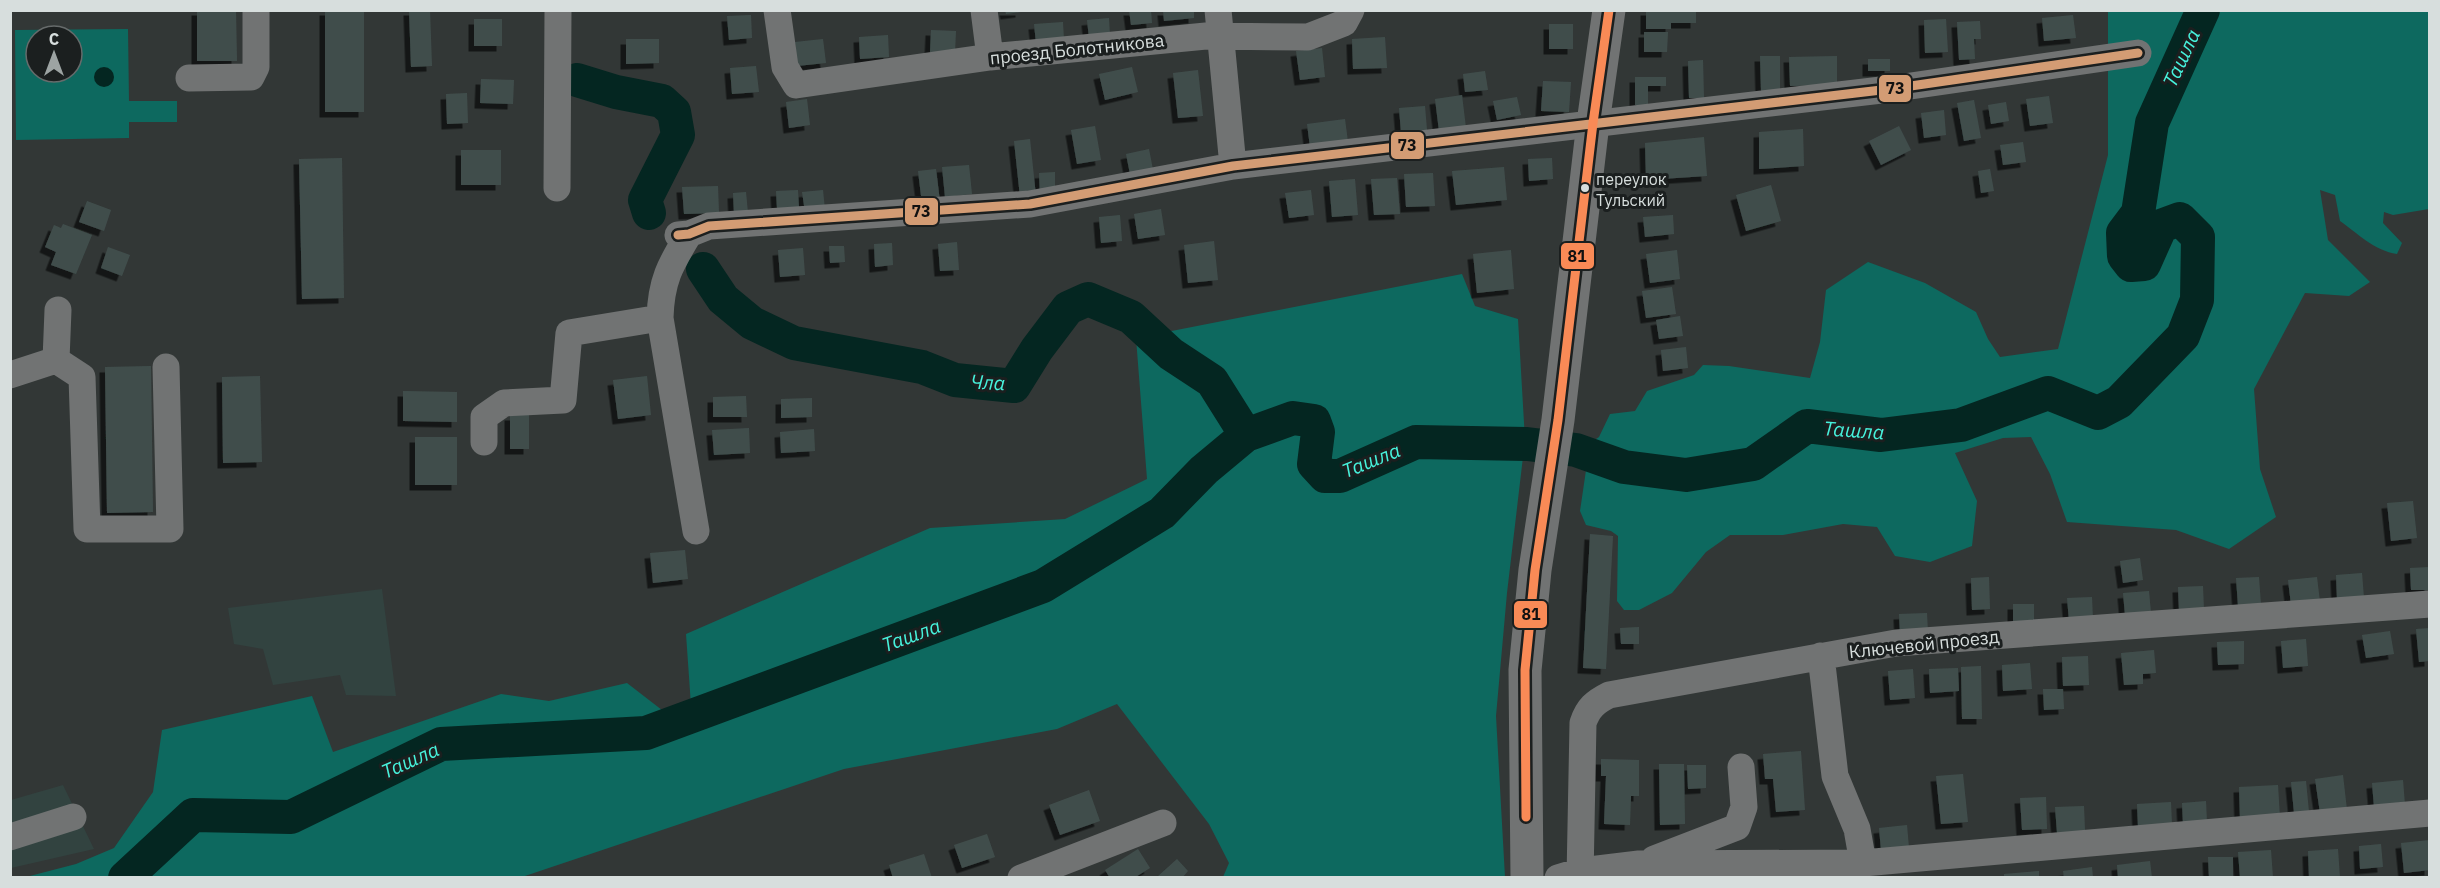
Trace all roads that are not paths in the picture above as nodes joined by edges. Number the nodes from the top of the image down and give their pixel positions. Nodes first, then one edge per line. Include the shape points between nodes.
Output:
1 (256, 10) edge
2 (558, 10) edge
3 (777, 10) edge
4 (984, 10) edge
5 (1351, 10) edge
6 (1609, 10) edge
7 (1218, 23) edge
8 (2138, 53) dead end
9 (990, 57) junction
10 (189, 78) dead end
11 (1593, 123) junction
12 (1233, 166) junction
13 (557, 188) dead end
14 (58, 309) dead end
15 (660, 318) junction
16 (56, 360) junction
17 (166, 367) dead end
18 (10, 375) edge
19 (484, 442) dead end
20 (696, 531) dead end
21 (2430, 604) edge
22 (1821, 656) junction
23 (1741, 767) dead end
24 (2430, 813) edge
25 (73, 817) dead end
26 (1163, 824) dead end
27 (10, 837) edge
28 (1863, 863) junction
29 (1639, 864) junction
30 (1573, 875) edge
31 (1021, 878) edge
32 (1527, 878) edge

1 - 10 street via 256,67 251,77
2 - 13 street
3 - 9 street, проезд Болотникова via 785,67 795,85
4 - 9 street
5 - 7 street, проезд Болотникова via 1344,23 1308,37
6 - 11 main road
7 - 9 street, проезд Болотникова
7 - 12 street
8 - 11 street via 1890,89
11 - 12 street
11 - 32 main road via 1525,670
12 - 15 street via 1030,204 709,226 683,235 661,293
14 - 16 street
15 - 19 street via 568,333 563,400 504,403 484,417
15 - 20 street
16 - 17 street via 82,377 87,530 170,530
16 - 18 street
21 - 22 street, Ключевой проезд via 1896,643
22 - 28 street via 1835,776 1857,829
22 - 30 street, Ключевой проезд via 1609,695 1595,701 1583,723
23 - 29 street via 1744,807 1737,827
24 - 28 street, Ключевой проезд
25 - 27 street
26 - 31 street
28 - 29 street, Ключевой проезд
29 - 30 street, Ключевой проезд

